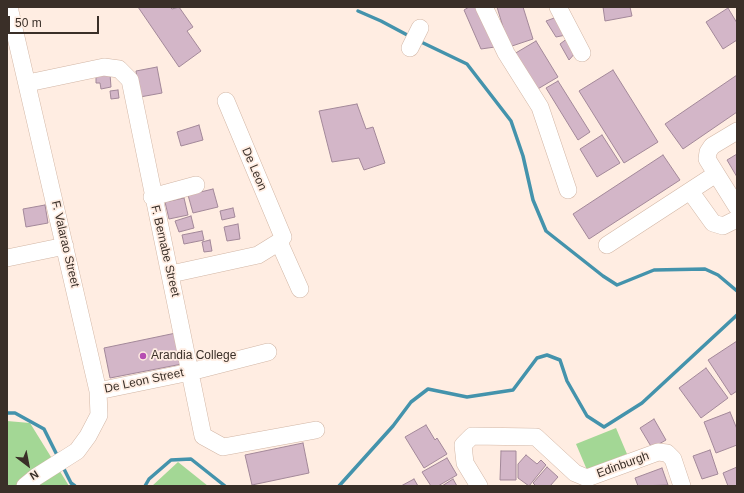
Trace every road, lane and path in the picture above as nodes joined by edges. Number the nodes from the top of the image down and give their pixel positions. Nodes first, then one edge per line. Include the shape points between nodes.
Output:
1 (9, 7) edge
2 (484, 7) edge
3 (558, 7) edge
4 (420, 28) dead end
5 (410, 48) dead end
6 (582, 53) dead end
7 (28, 83) junction
8 (226, 101) dead end
9 (737, 131) edge
10 (716, 174) junction
11 (196, 185) dead end
12 (568, 190) dead end
13 (690, 191) junction
14 (152, 197) junction
15 (737, 206) edge
16 (737, 219) edge
17 (281, 240) junction
18 (607, 245) dead end
19 (65, 246) junction
20 (7, 258) edge
21 (170, 274) junction
22 (300, 289) dead end
23 (268, 352) dead end
24 (190, 372) junction
25 (98, 391) junction
26 (316, 430) dead end
27 (588, 482) edge
28 (25, 486) edge
29 (478, 486) edge
30 (682, 486) edge

1 - 7 street, F. Valarao Street
2 - 12 street via 506,53 540,107
3 - 6 street
4 - 5 street
7 - 14 street, F. Bernabe Street via 104,67 119,68 130,80
7 - 19 street, F. Valarao Street
8 - 17 street, De Leon
9 - 10 street via 712,146 708,152 707,159
10 - 13 street
10 - 15 street
11 - 14 street
13 - 16 street via 713,223 723,226
13 - 18 street
14 - 21 street, F. Bernabe Street
17 - 21 street via 258,254
17 - 22 street, De Leon
19 - 20 street
19 - 25 street, F. Valarao Street
21 - 24 street, F. Bernabe Street
23 - 24 street, De Leon Street
24 - 25 street, De Leon Street
24 - 26 street, F. Bernabe Street via 203,436 223,447
25 - 28 street, F. Valarao Street via 99,415 88,436 77,450
27 - 29 street, Edinburgh via 536,437 472,436 463,445 465,463
27 - 30 street, Edinburgh via 658,452 667,453 673,459

